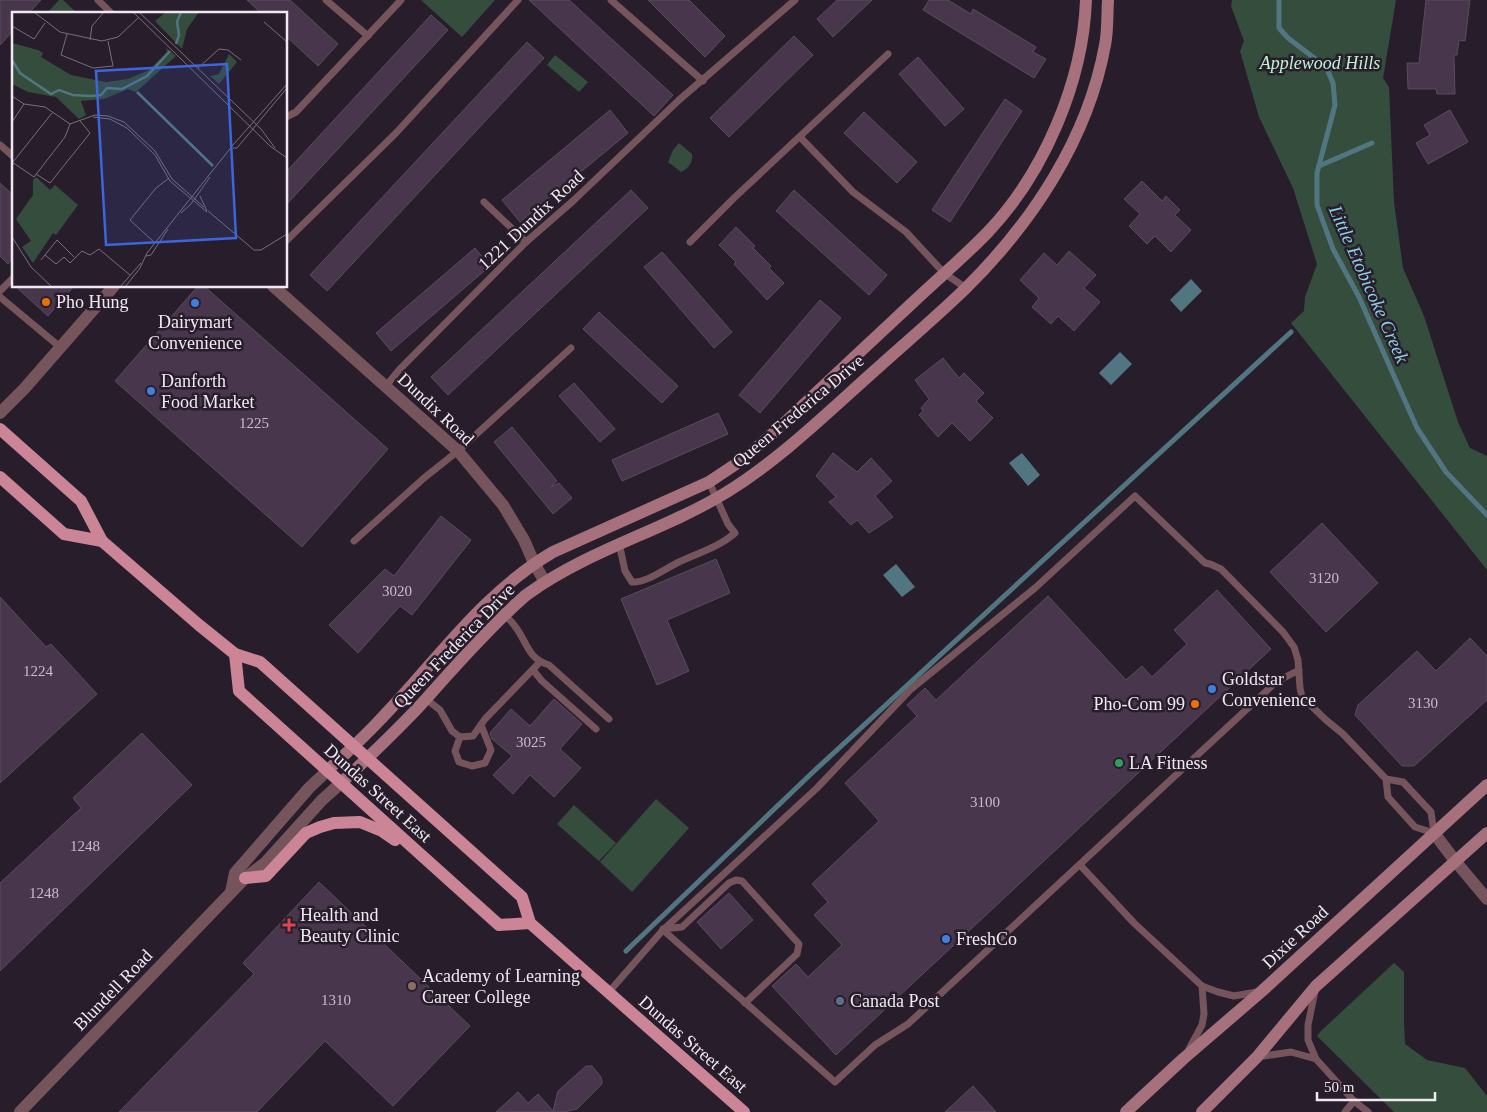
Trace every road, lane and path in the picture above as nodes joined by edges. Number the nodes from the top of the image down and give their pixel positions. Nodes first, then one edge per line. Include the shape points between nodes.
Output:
1 (98, 0) edge
2 (326, 0) edge
3 (401, 0) edge
4 (518, 0) edge
5 (611, 0) edge
6 (795, 0) edge
7 (1086, 0) edge
8 (1108, 0) edge
9 (110, 12) edge
10 (368, 36) junction
11 (888, 54) dead end
12 (703, 81) junction
13 (288, 116) edge
14 (800, 137) junction
15 (0, 145) edge
16 (12, 155) edge
17 (484, 202) dead end
18 (288, 239) edge
19 (526, 242) junction
20 (690, 242) dead end
21 (944, 273) junction
22 (12, 279) edge
23 (112, 288) edge
24 (275, 288) edge
25 (966, 288) junction
26 (0, 291) edge
27 (0, 297) edge
28 (60, 348) junction
29 (571, 348) dead end
30 (386, 386) junction
31 (0, 413) edge
32 (0, 428) edge
33 (458, 451) junction
34 (0, 477) edge
35 (709, 482) junction
36 (717, 498) junction
37 (102, 541) junction
38 (354, 541) dead end
39 (619, 543) junction
40 (534, 563) junction
41 (545, 582) junction
42 (489, 601) junction
43 (504, 615) junction
44 (235, 654) junction
45 (540, 662) junction
46 (533, 670) junction
47 (1299, 670) junction
48 (426, 699) junction
49 (609, 719) dead end
50 (481, 725) junction
51 (596, 729) dead end
52 (460, 738) junction
53 (354, 746) junction
54 (368, 758) junction
55 (327, 771) junction
56 (1386, 779) junction
57 (341, 783) junction
58 (1487, 785) edge
59 (1434, 832) junction
60 (1487, 833) edge
61 (421, 855) junction
62 (1456, 862) junction
63 (1080, 865) junction
64 (245, 878) junction
65 (231, 893) junction
66 (1487, 899) edge
67 (530, 923) junction
68 (663, 930) junction
69 (1202, 986) junction
70 (1316, 986) junction
71 (1262, 991) junction
72 (608, 992) junction
73 (745, 1003) junction
74 (1257, 1057) junction
75 (1183, 1059) junction
76 (1316, 1059) junction
77 (1354, 1101) junction
78 (20, 1112) edge
79 (744, 1112) edge
80 (1126, 1112) edge
81 (1202, 1112) edge
82 (1345, 1112) edge
83 (1368, 1112) edge

1 - 9 lane
2 - 10 lane
3 - 10 lane
4 - 18 lane via 396,133
5 - 12 lane
6 - 12 lane, 1221 Dundix Road
7 - 21 street, Queen Frederica Drive via 1083,37 1074,78 1040,159 1019,194 988,232
8 - 25 street, Queen Frederica Drive via 1106,43 1097,81 1071,145 1033,212
10 - 13 lane via 296,112
11 - 14 lane
12 - 19 lane, 1221 Dundix Road
14 - 20 lane
14 - 21 lane via 853,192 906,232
15 - 16 lane
17 - 19 lane
19 - 30 lane, 1221 Dundix Road
21 - 25 lane
21 - 35 street, Queen Frederica Drive via 778,429 745,458
22 - 26 lane
23 - 28 street
24 - 30 street, Dundix Road
25 - 36 street, Queen Frederica Drive via 794,443
27 - 28 lane
28 - 31 street
29 - 33 lane
30 - 33 street, Dundix Road
32 - 37 main road, Dundas Street East via 81,501
33 - 38 lane
33 - 40 street, Dundix Road via 503,505
34 - 37 main road via 64,534
35 - 36 lane
35 - 40 street, Queen Frederica Drive
36 - 39 street, Queen Frederica Drive via 678,519
36 - 39 lane via 728,524 736,533 725,542 664,571 632,582 625,572
37 - 44 main road, Dundas Street East
39 - 41 street, Queen Frederica Drive
40 - 41 street, Dundix Road
40 - 42 street, Queen Frederica Drive
41 - 43 street, Queen Frederica Drive
42 - 43 lane
42 - 53 street, Queen Frederica Drive
43 - 45 lane via 516,628 526,648
43 - 48 street, Queen Frederica Drive
44 - 53 main road, Dundas Street East via 260,662
44 - 55 main road, Dundas Street East via 239,691
45 - 46 lane
45 - 49 lane via 549,665
46 - 50 lane
46 - 51 lane
47 - 56 lane via 1302,697
47 - 63 lane via 1276,682
47 - 68 lane via 1294,647 1283,632 1221,568 1205,563 1135,496 1034,588 910,690 817,788
48 - 52 lane via 440,710
48 - 54 street, Queen Frederica Drive
50 - 52 lane via 473,736
50 - 52 lane via 491,750 485,763 472,766 459,762 455,751
53 - 54 main road, Dundas Street East
53 - 55 street, Queen Frederica Drive
54 - 57 street, Queen Frederica Drive
54 - 67 main road, Dundas Street East via 522,896
55 - 57 main road, Dundas Street East
55 - 65 street, Blundell Road via 235,873
56 - 59 lane via 1388,797 1416,827
56 - 59 lane via 1403,782 1431,812
57 - 61 main road, Dundas Street East
57 - 64 street, Blundell Road via 265,863
58 - 59 street, Dixie Road
59 - 62 street
59 - 71 street, Dixie Road
60 - 62 street
61 - 64 main road via 372,826 360,822 334,823 306,833 266,876
61 - 67 main road, Dundas Street East via 499,925
62 - 66 street
62 - 70 street
63 - 69 lane via 1134,924
63 - 73 lane via 908,1024 875,1044 835,1082
64 - 65 street, Blundell Road
65 - 78 street, Blundell Road
67 - 72 main road, Dundas Street East
68 - 72 lane
68 - 73 lane
68 - 73 lane via 682,927 729,883 742,881 799,944 797,954
69 - 71 lane via 1234,996
69 - 75 lane via 1202,1025
70 - 74 street
70 - 76 lane via 1308,1040
71 - 75 street, Dixie Road
72 - 79 main road, Dundas Street East
74 - 76 lane via 1290,1052
74 - 81 street
75 - 80 street, Dixie Road
76 - 77 lane
77 - 82 lane
77 - 83 lane

